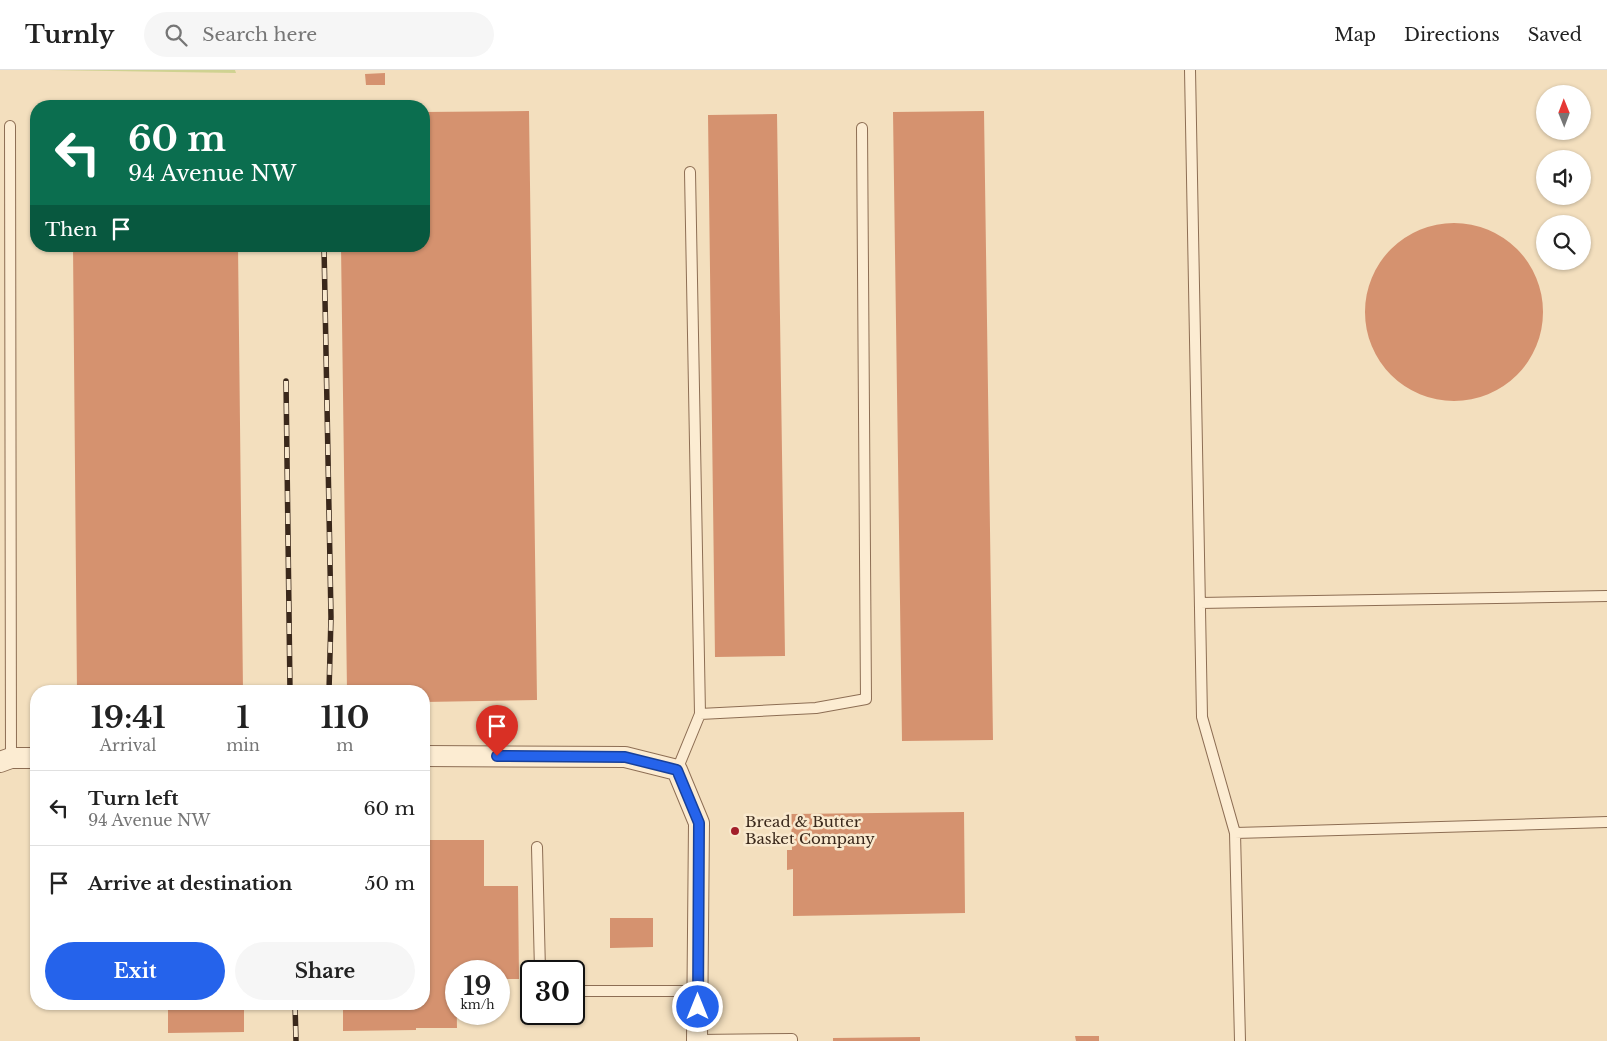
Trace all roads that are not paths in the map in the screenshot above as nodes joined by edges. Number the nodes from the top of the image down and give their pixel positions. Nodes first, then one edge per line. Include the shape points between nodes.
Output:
1 (1190, 70) edge
2 (10, 126) dead end
3 (862, 128) dead end
4 (690, 172) dead end
5 (1607, 596) edge
6 (1200, 604) junction
7 (700, 714) junction
8 (430, 756) edge
9 (30, 758) edge
10 (6, 760) edge
11 (677, 770) junction
12 (1607, 822) edge
13 (1235, 833) junction
14 (537, 848) dead end
15 (540, 960) edge
16 (698, 991) junction
17 (585, 992) edge
18 (697, 1040) edge
19 (792, 1041) edge
20 (1240, 1041) edge

1 - 6 lane
2 - 10 lane
3 - 7 lane via 866,699 816,708
4 - 7 lane
5 - 6 lane
6 - 13 lane via 1202,717
7 - 11 lane
8 - 11 street via 625,757
9 - 10 street
11 - 16 street via 699,823
12 - 13 lane
13 - 20 lane
14 - 15 lane
16 - 17 lane
16 - 18 street
18 - 19 lane

